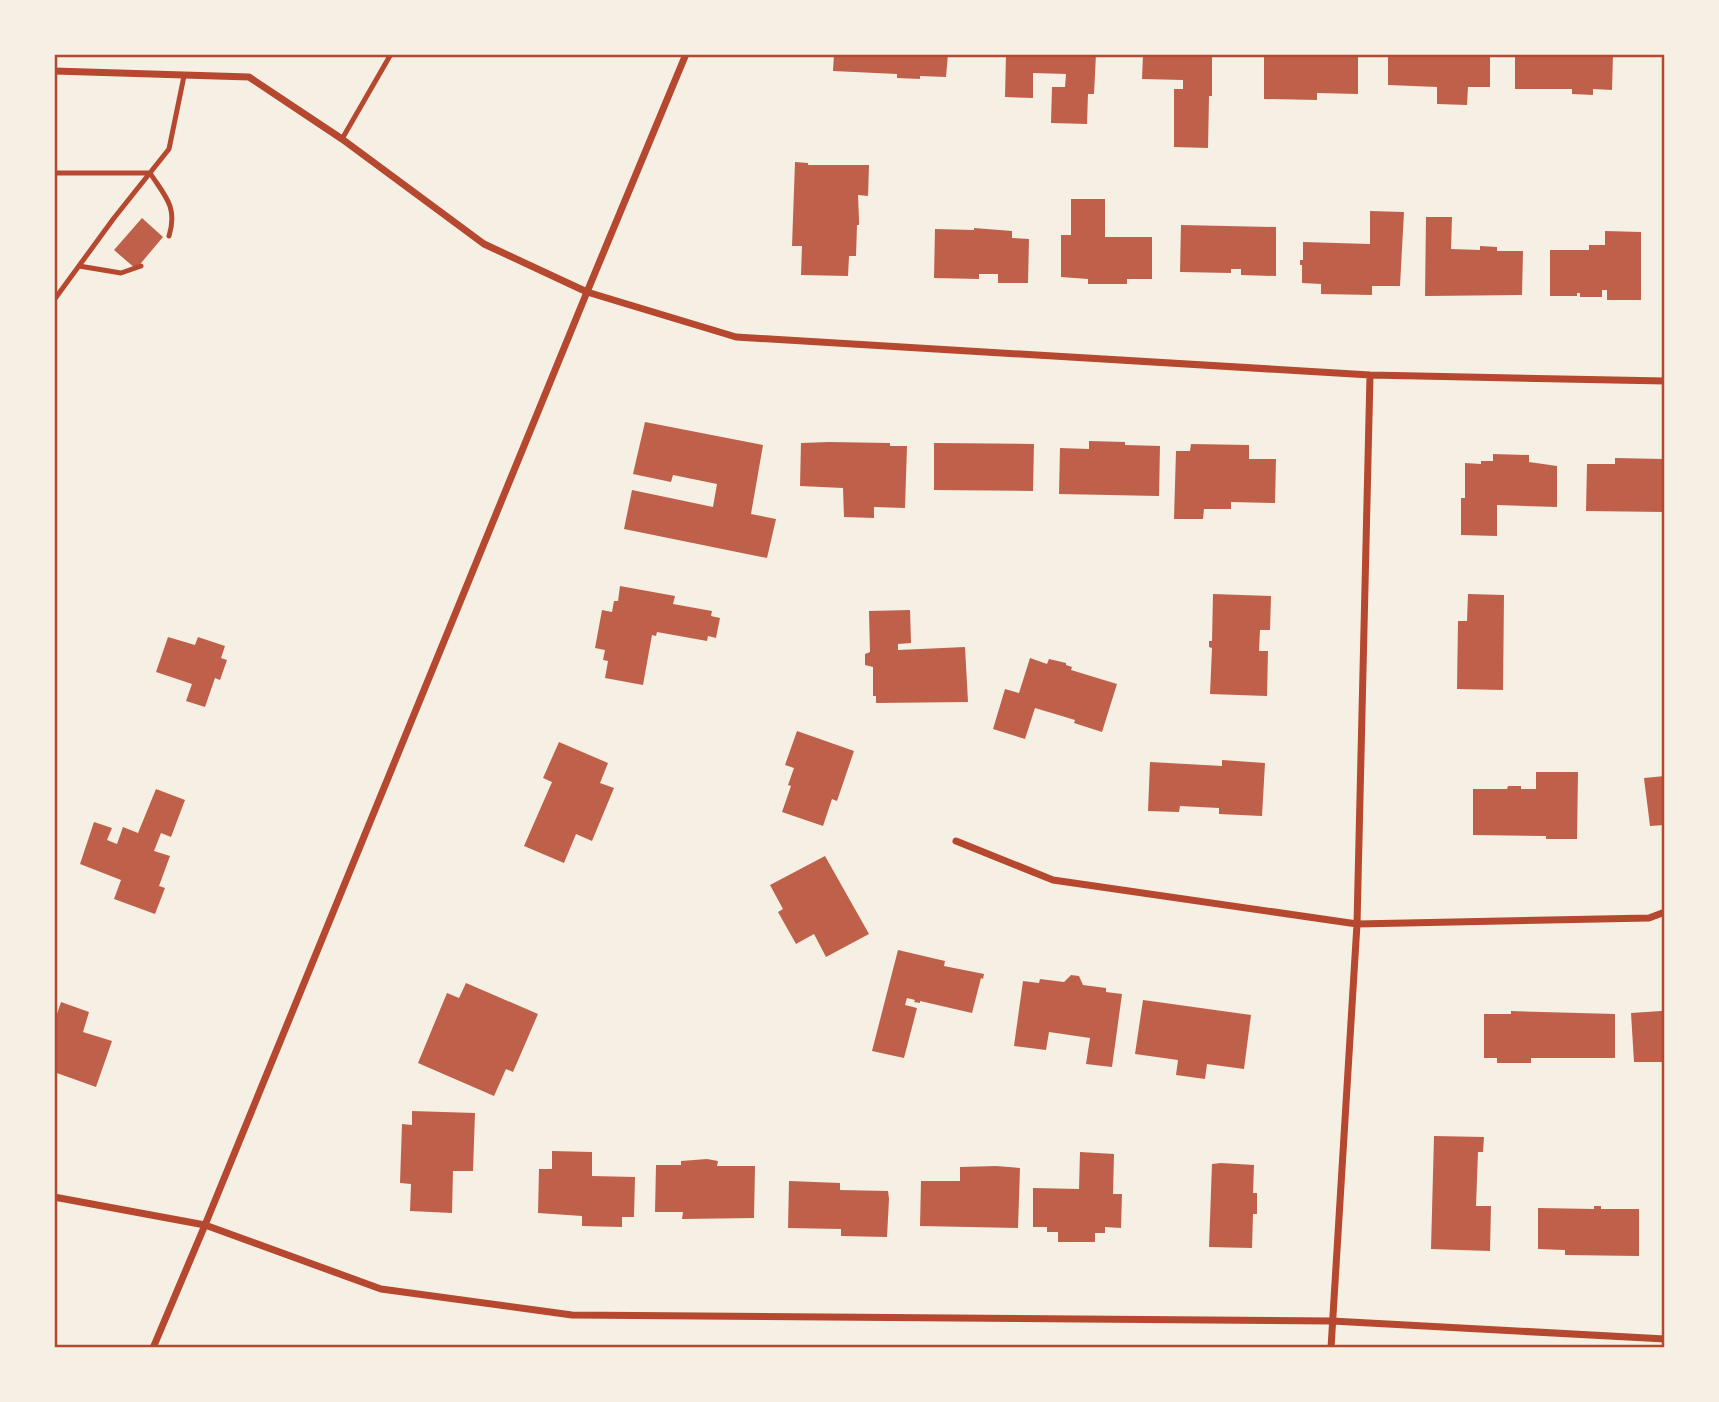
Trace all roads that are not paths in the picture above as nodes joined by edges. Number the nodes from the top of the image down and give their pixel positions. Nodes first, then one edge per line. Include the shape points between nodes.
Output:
1 (391, 54) edge
2 (686, 54) edge
3 (54, 71) edge
4 (184, 76) junction
5 (342, 139) junction
6 (54, 173) edge
7 (150, 173) junction
8 (169, 236) dead end
9 (79, 266) junction
10 (141, 266) dead end
11 (587, 292) junction
12 (54, 300) edge
13 (1370, 375) junction
14 (1665, 381) edge
15 (956, 841) dead end
16 (1665, 912) edge
17 (1357, 924) junction
18 (54, 1197) edge
19 (205, 1225) junction
20 (1332, 1321) junction
21 (1665, 1339) edge
22 (153, 1348) edge
23 (1331, 1348) edge

1 - 5 lane
2 - 11 street
3 - 4 street
4 - 5 street via 249,77
4 - 7 lane via 169,149
5 - 11 street via 484,244
6 - 7 lane
7 - 8 lane via 173,214
7 - 9 lane
9 - 10 lane via 121,273
9 - 12 lane
11 - 13 street via 736,337
11 - 19 street
13 - 14 street
13 - 17 street
15 - 17 street via 1053,880
16 - 17 street via 1649,918
17 - 20 street
18 - 19 street
19 - 20 street via 381,1290 572,1315
19 - 22 street
20 - 21 street
20 - 23 street

